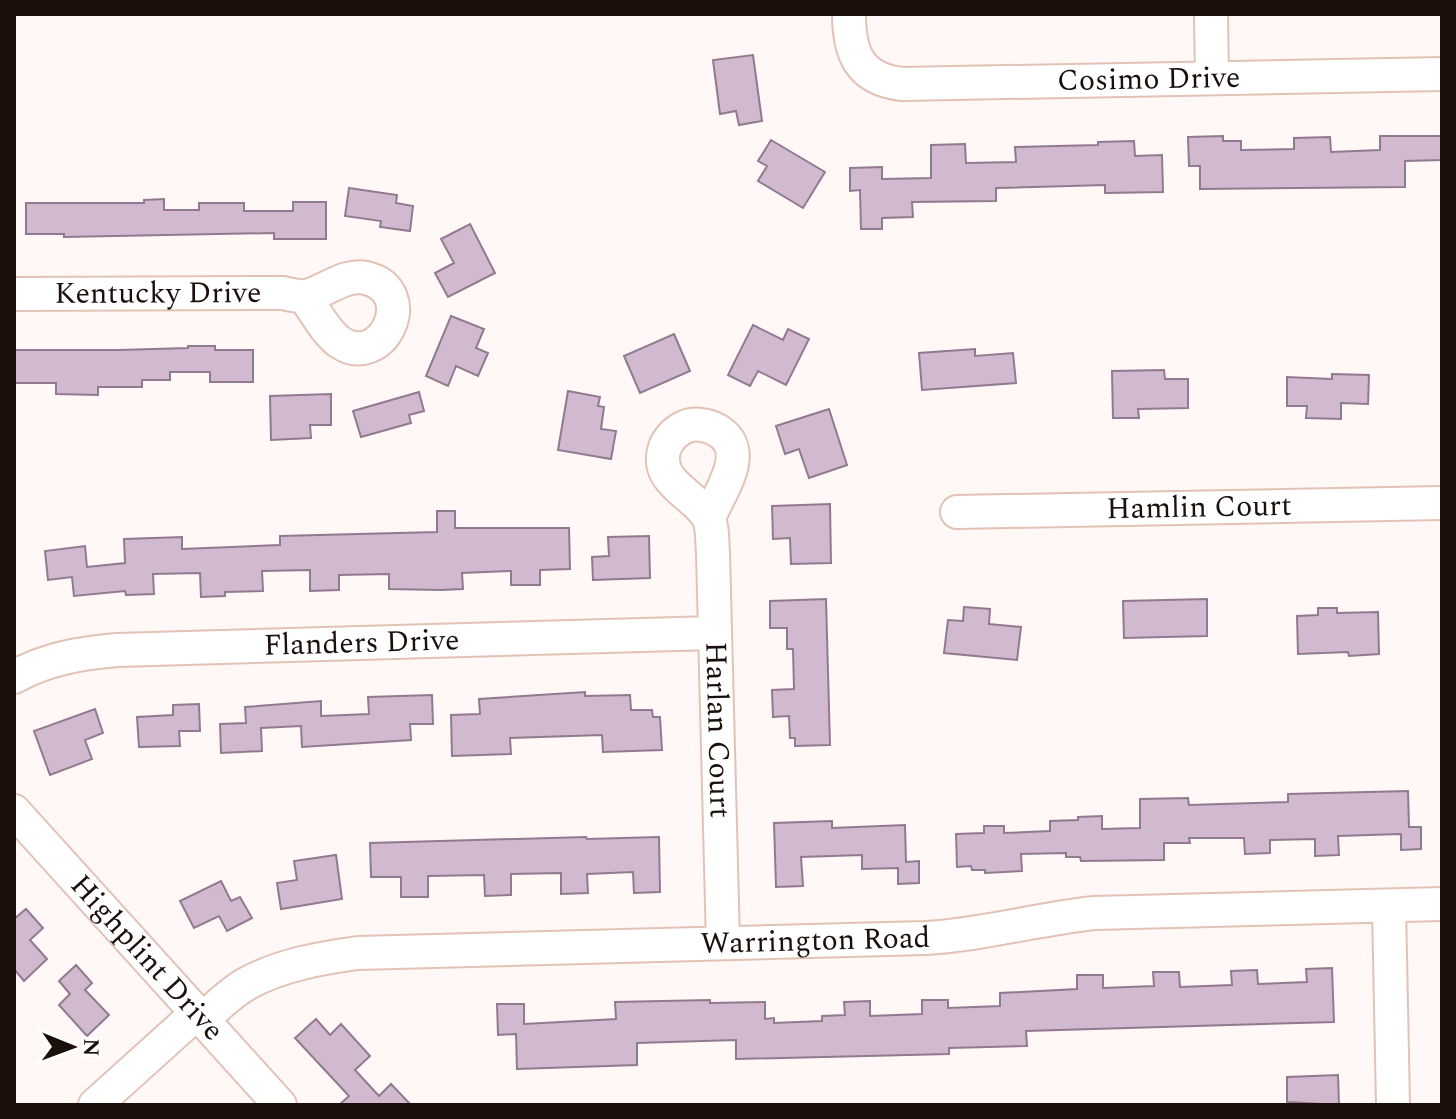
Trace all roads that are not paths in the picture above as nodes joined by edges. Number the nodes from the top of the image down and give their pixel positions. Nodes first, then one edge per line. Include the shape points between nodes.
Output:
1 (849, 14) edge
2 (1211, 14) edge
3 (1442, 74) edge
4 (1212, 78) junction
5 (14, 294) edge
6 (304, 297) dead end
7 (1442, 503) edge
8 (957, 512) dead end
9 (709, 518) dead end
10 (714, 633) junction
11 (14, 677) edge
12 (14, 811) edge
13 (1442, 904) edge
14 (1389, 906) junction
15 (723, 943) junction
16 (200, 1016) junction
17 (95, 1105) edge
18 (280, 1105) edge
19 (1393, 1105) edge

1 - 4 street, Cosimo Drive via 851,40 862,67 880,79 902,84
2 - 4 street
3 - 4 street, Cosimo Drive
5 - 6 street, Kentucky Drive
7 - 8 street, Hamlin Court
9 - 10 street, Harlan Court
10 - 11 street, Flanders Drive via 117,650 67,656
10 - 15 street, Harlan Court
12 - 16 street, Highplint Drive
13 - 14 street, Warrington Road
14 - 15 street, Warrington Road via 1094,913 955,936
14 - 19 street
15 - 16 street, Warrington Road via 331,956 247,983
16 - 17 street, Warrington Road
16 - 18 street, Highplint Drive

